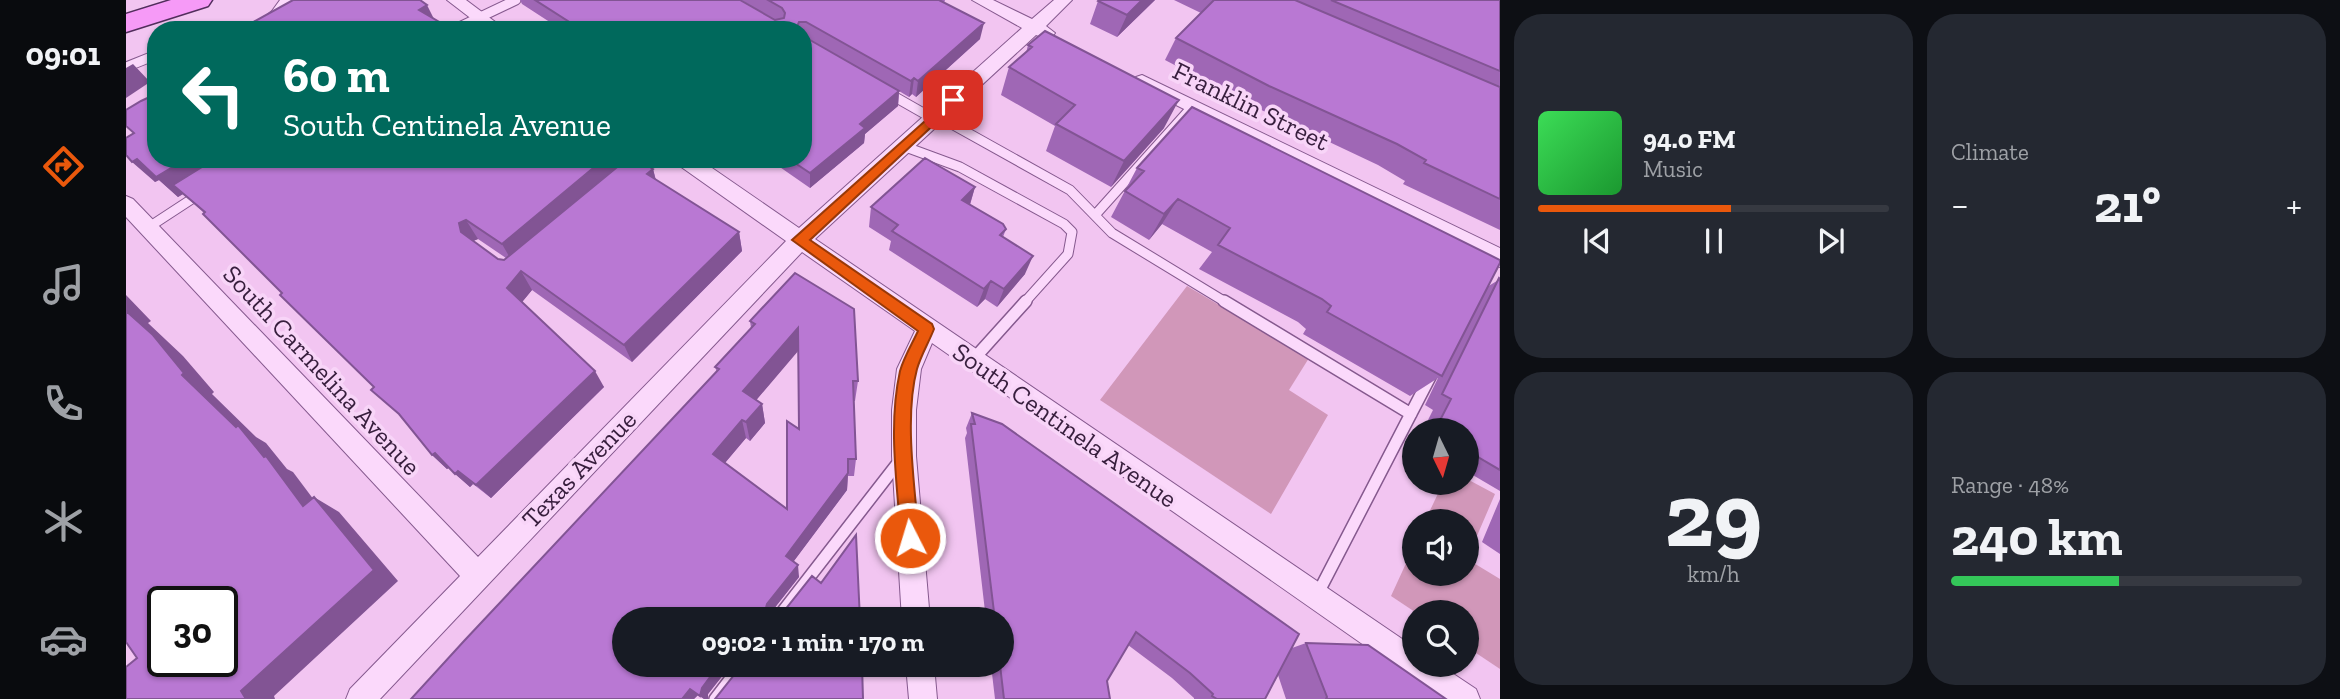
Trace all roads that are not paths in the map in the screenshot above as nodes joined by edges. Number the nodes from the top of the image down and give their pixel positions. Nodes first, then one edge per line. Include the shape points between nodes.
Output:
1 (199, 0) edge
2 (288, 0) edge
3 (454, 0) edge
4 (516, 0) edge
5 (980, 0) edge
6 (1064, 0) edge
7 (481, 18) junction
8 (270, 21) edge
9 (474, 21) edge
10 (485, 21) edge
11 (126, 23) edge
12 (1034, 27) junction
13 (1059, 39) edge
14 (147, 59) edge
15 (126, 67) edge
16 (1119, 70) edge
17 (874, 85) edge
18 (1192, 107) junction
19 (932, 118) junction
20 (903, 146) junction
21 (697, 168) edge
22 (210, 187) edge
23 (126, 204) edge
24 (1096, 214) junction
25 (149, 227) junction
26 (800, 240) junction
27 (1493, 260) edge
28 (927, 329) junction
29 (972, 360) junction
30 (1436, 365) edge
31 (1411, 414) junction
32 (904, 456) junction
33 (477, 575) junction
34 (1316, 598) junction
35 (786, 607) edge
36 (915, 607) edge
37 (1402, 656) edge
38 (732, 677) edge
39 (921, 677) edge
40 (1433, 677) edge
41 (360, 699) edge
42 (715, 699) edge
43 (923, 699) edge
44 (1466, 699) edge

1 - 11 main road
2 - 8 street
3 - 7 street
4 - 7 lane
5 - 12 street
6 - 12 street, Texas Avenue
7 - 9 lane
7 - 10 street
12 - 13 street
12 - 19 street, Texas Avenue
14 - 15 lane
16 - 18 street, Franklin Street
17 - 19 lane
18 - 24 lane
18 - 27 street, Franklin Street
19 - 20 street, Texas Avenue
19 - 24 lane via 950,123 1070,190
20 - 26 street, Texas Avenue
20 - 29 lane via 960,167 1072,232 1068,254
21 - 26 street, South Centinela Avenue
22 - 25 lane
23 - 25 street, South Carmelina Avenue
24 - 31 lane via 1112,233
25 - 33 street, South Carmelina Avenue
26 - 28 street, South Centinela Avenue
26 - 33 street, Texas Avenue
28 - 29 street, South Centinela Avenue
28 - 32 street via 909,369
29 - 34 street, South Centinela Avenue
30 - 31 lane
31 - 34 lane
32 - 35 lane
32 - 36 street
33 - 41 street, Texas Avenue
34 - 37 street, South Centinela Avenue
38 - 42 lane
39 - 43 street
40 - 44 street, South Centinela Avenue

